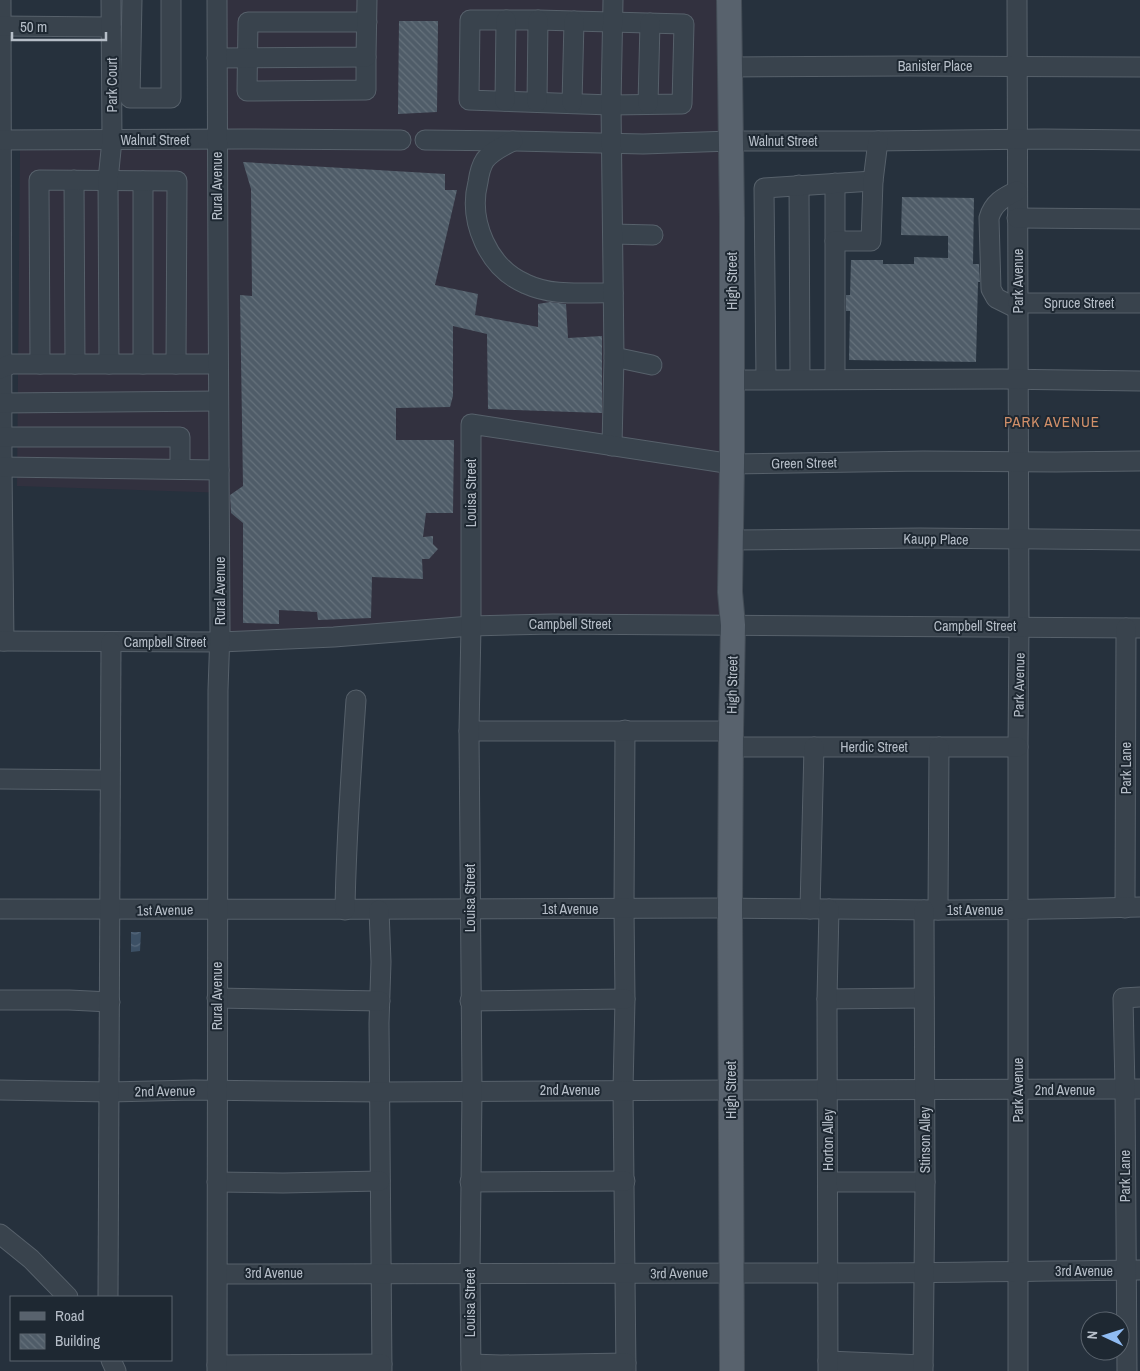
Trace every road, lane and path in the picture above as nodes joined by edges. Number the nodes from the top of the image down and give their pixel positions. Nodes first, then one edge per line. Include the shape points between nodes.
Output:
1 (1, 0) edge
2 (111, 0) edge
3 (132, 0) edge
4 (172, 0) edge
5 (217, 0) edge
6 (368, 0) edge
7 (613, 0) edge
8 (729, 0) edge
9 (1017, 0) edge
10 (506, 20) junction
11 (538, 20) junction
12 (574, 21) junction
13 (367, 22) junction
14 (612, 22) junction
15 (650, 23) junction
16 (1, 26) edge
17 (111, 26) junction
18 (366, 57) junction
19 (217, 58) junction
20 (247, 58) junction
21 (1017, 66) junction
22 (730, 67) junction
23 (1140, 67) edge
24 (505, 101) junction
25 (537, 102) junction
26 (572, 103) junction
27 (648, 104) junction
28 (611, 105) junction
29 (217, 139) junction
30 (1017, 139) junction
31 (1, 140) edge
32 (112, 140) junction
33 (401, 140) dead end
34 (426, 140) dead end
35 (515, 140) junction
36 (1140, 140) edge
37 (731, 141) junction
38 (878, 141) junction
39 (612, 143) junction
40 (74, 180) junction
41 (108, 180) junction
42 (143, 180) junction
43 (873, 180) junction
44 (835, 183) junction
45 (799, 185) junction
46 (1017, 191) junction
47 (1017, 218) junction
48 (1140, 219) edge
49 (613, 234) junction
50 (653, 235) dead end
51 (835, 241) junction
52 (1, 255) edge
53 (613, 293) junction
54 (1140, 303) edge
55 (1018, 306) junction
56 (614, 357) junction
57 (40, 364) junction
58 (75, 364) junction
59 (109, 364) junction
60 (143, 364) junction
61 (176, 364) junction
62 (218, 364) junction
63 (652, 365) dead end
64 (1, 369) edge
65 (766, 379) junction
66 (835, 379) junction
67 (1018, 379) junction
68 (732, 380) junction
69 (800, 380) junction
70 (1140, 381) edge
71 (218, 401) junction
72 (2, 403) junction
73 (471, 424) joint
74 (2, 437) junction
75 (612, 446) junction
76 (1140, 461) edge
77 (1019, 462) junction
78 (732, 464) junction
79 (2, 467) junction
80 (180, 469) junction
81 (219, 470) junction
82 (731, 540) junction
83 (1019, 540) junction
84 (1140, 540) edge
85 (733, 625) junction
86 (471, 626) junction
87 (1020, 626) junction
88 (1133, 628) edge
89 (2, 641) edge
90 (111, 642) junction
91 (220, 642) junction
92 (356, 700) dead end
93 (625, 730) junction
94 (469, 731) junction
95 (731, 739) junction
96 (814, 747) junction
97 (939, 747) junction
98 (1018, 748) junction
99 (0, 779) edge
100 (110, 780) junction
101 (1132, 907) edge
102 (471, 908) junction
103 (730, 908) junction
104 (0, 909) edge
105 (217, 909) junction
106 (624, 909) junction
107 (810, 909) junction
108 (829, 909) junction
109 (110, 910) junction
110 (345, 910) junction
111 (379, 910) junction
112 (931, 910) junction
113 (1018, 910) junction
114 (1140, 997) edge
115 (217, 998) junction
116 (924, 998) junction
117 (625, 999) junction
118 (827, 999) junction
119 (0, 1000) edge
120 (380, 1001) junction
121 (470, 1001) junction
122 (110, 1002) junction
123 (925, 1089) junction
124 (1133, 1089) edge
125 (0, 1090) edge
126 (623, 1090) junction
127 (731, 1090) junction
128 (827, 1090) junction
129 (1018, 1090) junction
130 (217, 1091) junction
131 (472, 1091) junction
132 (110, 1092) junction
133 (380, 1092) junction
134 (380, 1181) junction
135 (625, 1181) junction
136 (1133, 1181) edge
137 (217, 1182) junction
138 (470, 1182) junction
139 (828, 1182) junction
140 (925, 1182) junction
141 (0, 1234) edge
142 (1133, 1270) edge
143 (1018, 1271) junction
144 (731, 1272) junction
145 (924, 1272) junction
146 (382, 1273) junction
147 (470, 1273) junction
148 (624, 1273) junction
149 (829, 1273) junction
150 (218, 1274) junction
151 (67, 1296) edge
152 (108, 1296) edge
153 (1132, 1363) edge
154 (828, 1366) edge
155 (471, 1367) edge
156 (626, 1367) edge
157 (217, 1368) edge
158 (382, 1368) edge
159 (923, 1368) edge
160 (732, 1371) edge
161 (1018, 1371) edge

1 - 16 street
2 - 17 street, Park Court
3 - 4 street via 130,98 171,98
5 - 19 street, Rural Avenue
6 - 13 street
7 - 14 street
8 - 22 main road, High Street
9 - 21 street, Park Avenue
10 - 11 street
10 - 24 street
10 - 24 street via 470,20 469,100
11 - 12 street
11 - 25 street
12 - 14 street
12 - 26 street
13 - 18 street
13 - 20 street via 248,22
14 - 15 street
14 - 28 street
15 - 27 street
15 - 27 street via 684,24 682,104
16 - 17 street
16 - 31 street
17 - 32 street, Park Court
18 - 20 street
18 - 20 street via 366,90 247,90
19 - 20 street
19 - 29 street, Rural Avenue
21 - 22 street, Banister Place
21 - 23 street, Banister Place
21 - 30 street, Park Avenue
22 - 37 main road, High Street
24 - 25 street
25 - 26 street
26 - 28 street
27 - 28 street
28 - 39 street
29 - 32 street, Walnut Street
29 - 33 street, Walnut Street
29 - 62 street, Rural Avenue
30 - 36 street, Walnut Street
30 - 38 street, Walnut Street
30 - 46 street, Park Avenue
31 - 32 street, Walnut Street
31 - 52 street
32 - 41 street, Park Court
34 - 35 street, Walnut Street
35 - 39 street, Walnut Street
35 - 53 street via 498,148 486,160 476,187 476,214 489,250 508,272 527,285 554,292
37 - 38 street, Walnut Street
37 - 39 street, Walnut Street
37 - 68 main road, High Street
38 - 43 street
39 - 49 street
40 - 41 street
40 - 57 street via 39,180
40 - 58 street
41 - 42 street
41 - 59 street, Park Court
42 - 60 street
42 - 61 street via 177,181
43 - 44 street
43 - 51 street via 871,241
44 - 45 street
44 - 51 street
45 - 65 street via 764,188
45 - 69 street
46 - 47 street, Park Avenue
46 - 55 street via 997,203 989,218 991,290 996,298
47 - 48 street
47 - 55 street, Park Avenue
49 - 50 street
49 - 53 street
51 - 66 street
52 - 64 street
53 - 56 street
54 - 55 street, Spruce Street
55 - 67 street, Park Avenue
56 - 63 street
56 - 75 street
57 - 58 street
57 - 64 street via 11,364
58 - 59 street
59 - 60 street
60 - 61 street
61 - 62 street
62 - 71 street, Rural Avenue
64 - 72 street
65 - 68 street
65 - 69 street
66 - 67 street
66 - 69 street
67 - 70 street
67 - 77 street, Park Avenue
68 - 78 main road, High Street
71 - 72 street
71 - 81 street, Rural Avenue
72 - 74 street
73 - 75 street, Green Street
73 - 86 street, Louisa Street
74 - 79 street
74 - 80 street via 180,437
75 - 78 street, Green Street
76 - 77 street, Green Street
77 - 78 street, Green Street
77 - 83 street, Park Avenue
78 - 82 main road, High Street
79 - 80 street
79 - 89 street
80 - 81 street
81 - 91 street, Rural Avenue
82 - 83 street, Kaupp Place
82 - 85 main road, High Street
83 - 84 street, Kaupp Place
83 - 87 street, Park Avenue
85 - 86 street, Campbell Street
85 - 87 street, Campbell Street
85 - 95 main road, High Street
86 - 91 street, Campbell Street
86 - 94 street, Louisa Street
87 - 88 street, Campbell Street
87 - 98 street, Park Avenue
88 - 101 street, Park Lane
89 - 90 street, Campbell Street
90 - 91 street, Campbell Street
90 - 100 street
91 - 105 street, Rural Avenue
92 - 110 street
93 - 94 street, Herdic Street
93 - 95 street, Herdic Street
93 - 106 street
94 - 102 street, Louisa Street
95 - 96 street, Herdic Street
95 - 103 main road, High Street
96 - 97 street, Herdic Street
96 - 107 street
97 - 98 street, Herdic Street
97 - 112 street, Stinson Alley
98 - 113 street, Park Avenue
99 - 100 street
100 - 109 street
101 - 113 street, 1st Avenue
102 - 106 street, 1st Avenue
102 - 111 street, 1st Avenue
102 - 121 street, Louisa Street
103 - 106 street, 1st Avenue
103 - 107 street, 1st Avenue
103 - 127 main road, High Street
104 - 109 street, 1st Avenue
105 - 109 street, 1st Avenue
105 - 110 street, 1st Avenue
105 - 115 street, Rural Avenue
106 - 117 street
107 - 108 street, 1st Avenue
108 - 112 street, 1st Avenue
108 - 118 street, Horton Alley
109 - 122 street
110 - 111 street, 1st Avenue
111 - 120 street
112 - 113 street, 1st Avenue
112 - 116 street, Stinson Alley
113 - 129 street, Park Avenue
114 - 124 street, Park Lane via 1124,998
115 - 120 street
115 - 130 street, Rural Avenue
116 - 118 street
116 - 123 street, Stinson Alley
117 - 121 street
117 - 126 street
118 - 128 street, Horton Alley
119 - 122 street
120 - 133 street
121 - 131 street, Louisa Street
122 - 132 street
123 - 128 street, 2nd Avenue
123 - 129 street, 2nd Avenue
123 - 140 street, Stinson Alley
124 - 129 street, 2nd Avenue
124 - 136 street, Park Lane
125 - 132 street, 2nd Avenue
126 - 127 street, 2nd Avenue
126 - 131 street, 2nd Avenue
126 - 135 street
127 - 128 street, 2nd Avenue
127 - 144 main road, High Street
128 - 139 street, Horton Alley
129 - 143 street, Park Avenue
130 - 132 street, 2nd Avenue
130 - 133 street, 2nd Avenue
130 - 137 street, Rural Avenue
131 - 133 street, 2nd Avenue
131 - 138 street, Louisa Street
132 - 152 street
133 - 134 street
134 - 137 street
134 - 146 street
135 - 138 street
135 - 148 street
136 - 142 street, Park Lane
137 - 150 street, Rural Avenue
138 - 147 street, Louisa Street
139 - 140 street
139 - 149 street, Horton Alley
140 - 145 street, Stinson Alley
141 - 151 street via 32,1259
142 - 143 street, 3rd Avenue
142 - 153 street, Park Lane
143 - 145 street, 3rd Avenue
143 - 161 street, Park Avenue
144 - 148 street, 3rd Avenue
144 - 149 street, 3rd Avenue
144 - 160 main road, High Street
145 - 149 street, 3rd Avenue
145 - 159 street, Stinson Alley
146 - 147 street, 3rd Avenue
146 - 150 street, 3rd Avenue
146 - 158 street
147 - 148 street, 3rd Avenue
147 - 155 street, Louisa Street
148 - 156 street
149 - 154 street, Horton Alley
150 - 157 street, Rural Avenue
154 - 159 street
155 - 156 street
157 - 158 street, Rural Avenue

